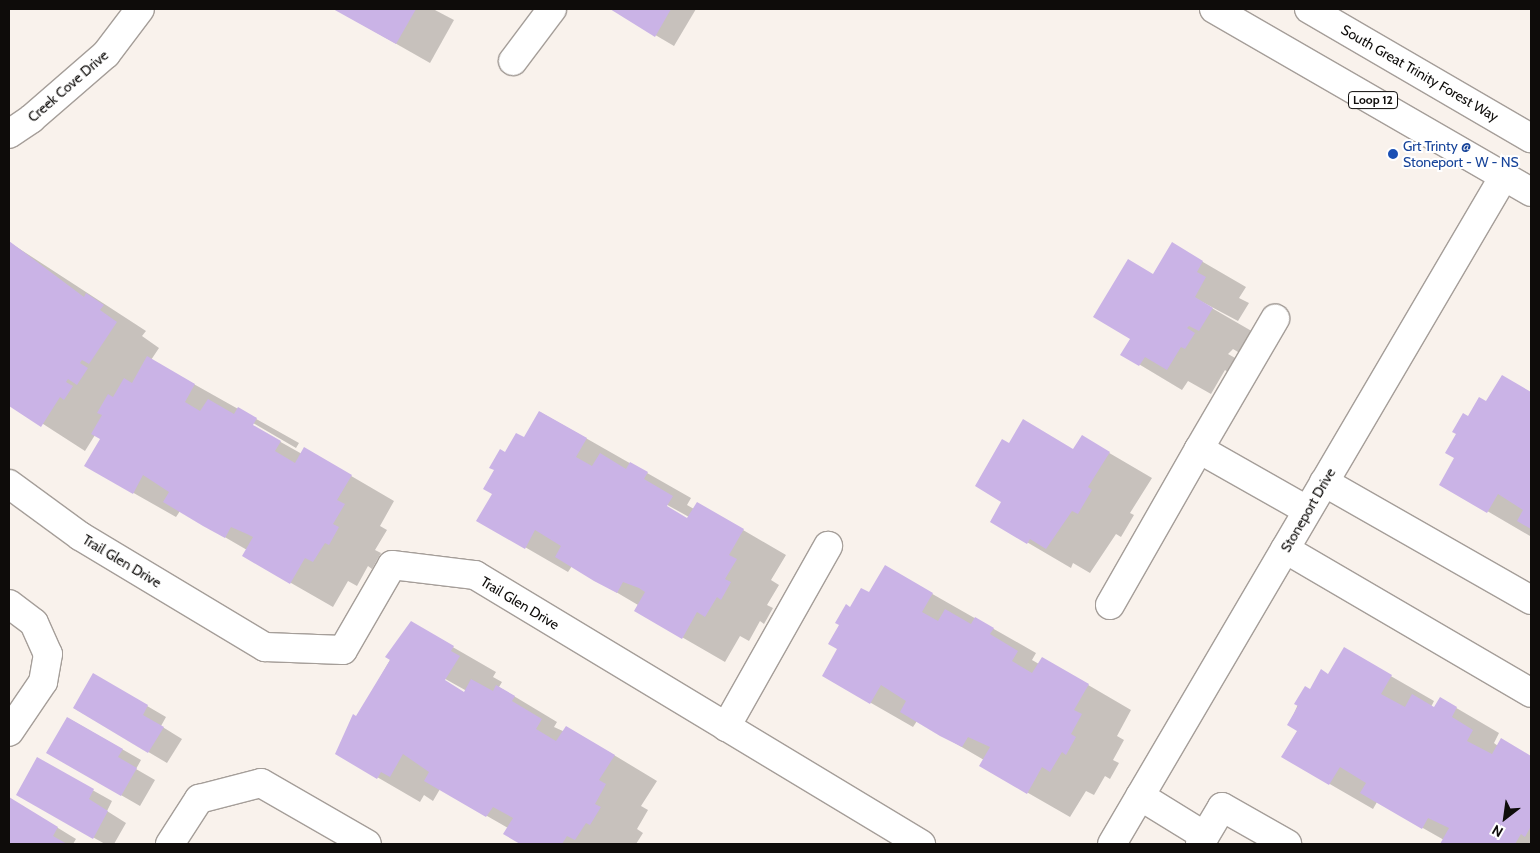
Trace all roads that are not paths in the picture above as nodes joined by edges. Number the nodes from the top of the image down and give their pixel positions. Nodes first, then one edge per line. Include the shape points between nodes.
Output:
1 (140, 9) edge
2 (552, 9) edge
3 (1214, 9) edge
4 (1310, 9) edge
5 (513, 61) dead end
6 (9, 134) edge
7 (1531, 138) edge
8 (1504, 176) junction
9 (1531, 192) edge
10 (1275, 318) dead end
11 (1199, 449) junction
12 (1324, 482) junction
13 (9, 484) edge
14 (1308, 510) junction
15 (828, 546) dead end
16 (1285, 550) junction
17 (1531, 600) edge
18 (9, 604) edge
19 (1110, 605) dead end
20 (1531, 693) edge
21 (726, 727) junction
22 (9, 732) edge
23 (1140, 796) junction
24 (1202, 840) edge
25 (170, 844) edge
26 (367, 844) edge
27 (920, 844) edge
28 (1112, 844) edge
29 (1287, 844) edge

1 - 6 street, Creek Cove Drive via 106,54
2 - 5 street
3 - 8 street, Loop 12
4 - 7 street, South Great Trinity Forest Way
8 - 9 street, Loop 12
8 - 12 street, Stoneport Drive
10 - 11 street
11 - 14 street
11 - 19 street
12 - 14 street, Stoneport Drive
12 - 17 street
13 - 21 street, Trail Glen Drive via 80,536 265,648 343,650 392,564 475,575
14 - 16 street, Stoneport Drive
15 - 21 street
16 - 20 street
16 - 23 street, Stoneport Drive
18 - 22 street via 34,623 48,654 43,682
21 - 27 street, Trail Glen Drive
23 - 24 street
23 - 28 street, Stoneport Drive
24 - 29 street via 1222,807
25 - 26 street via 199,799 261,783

